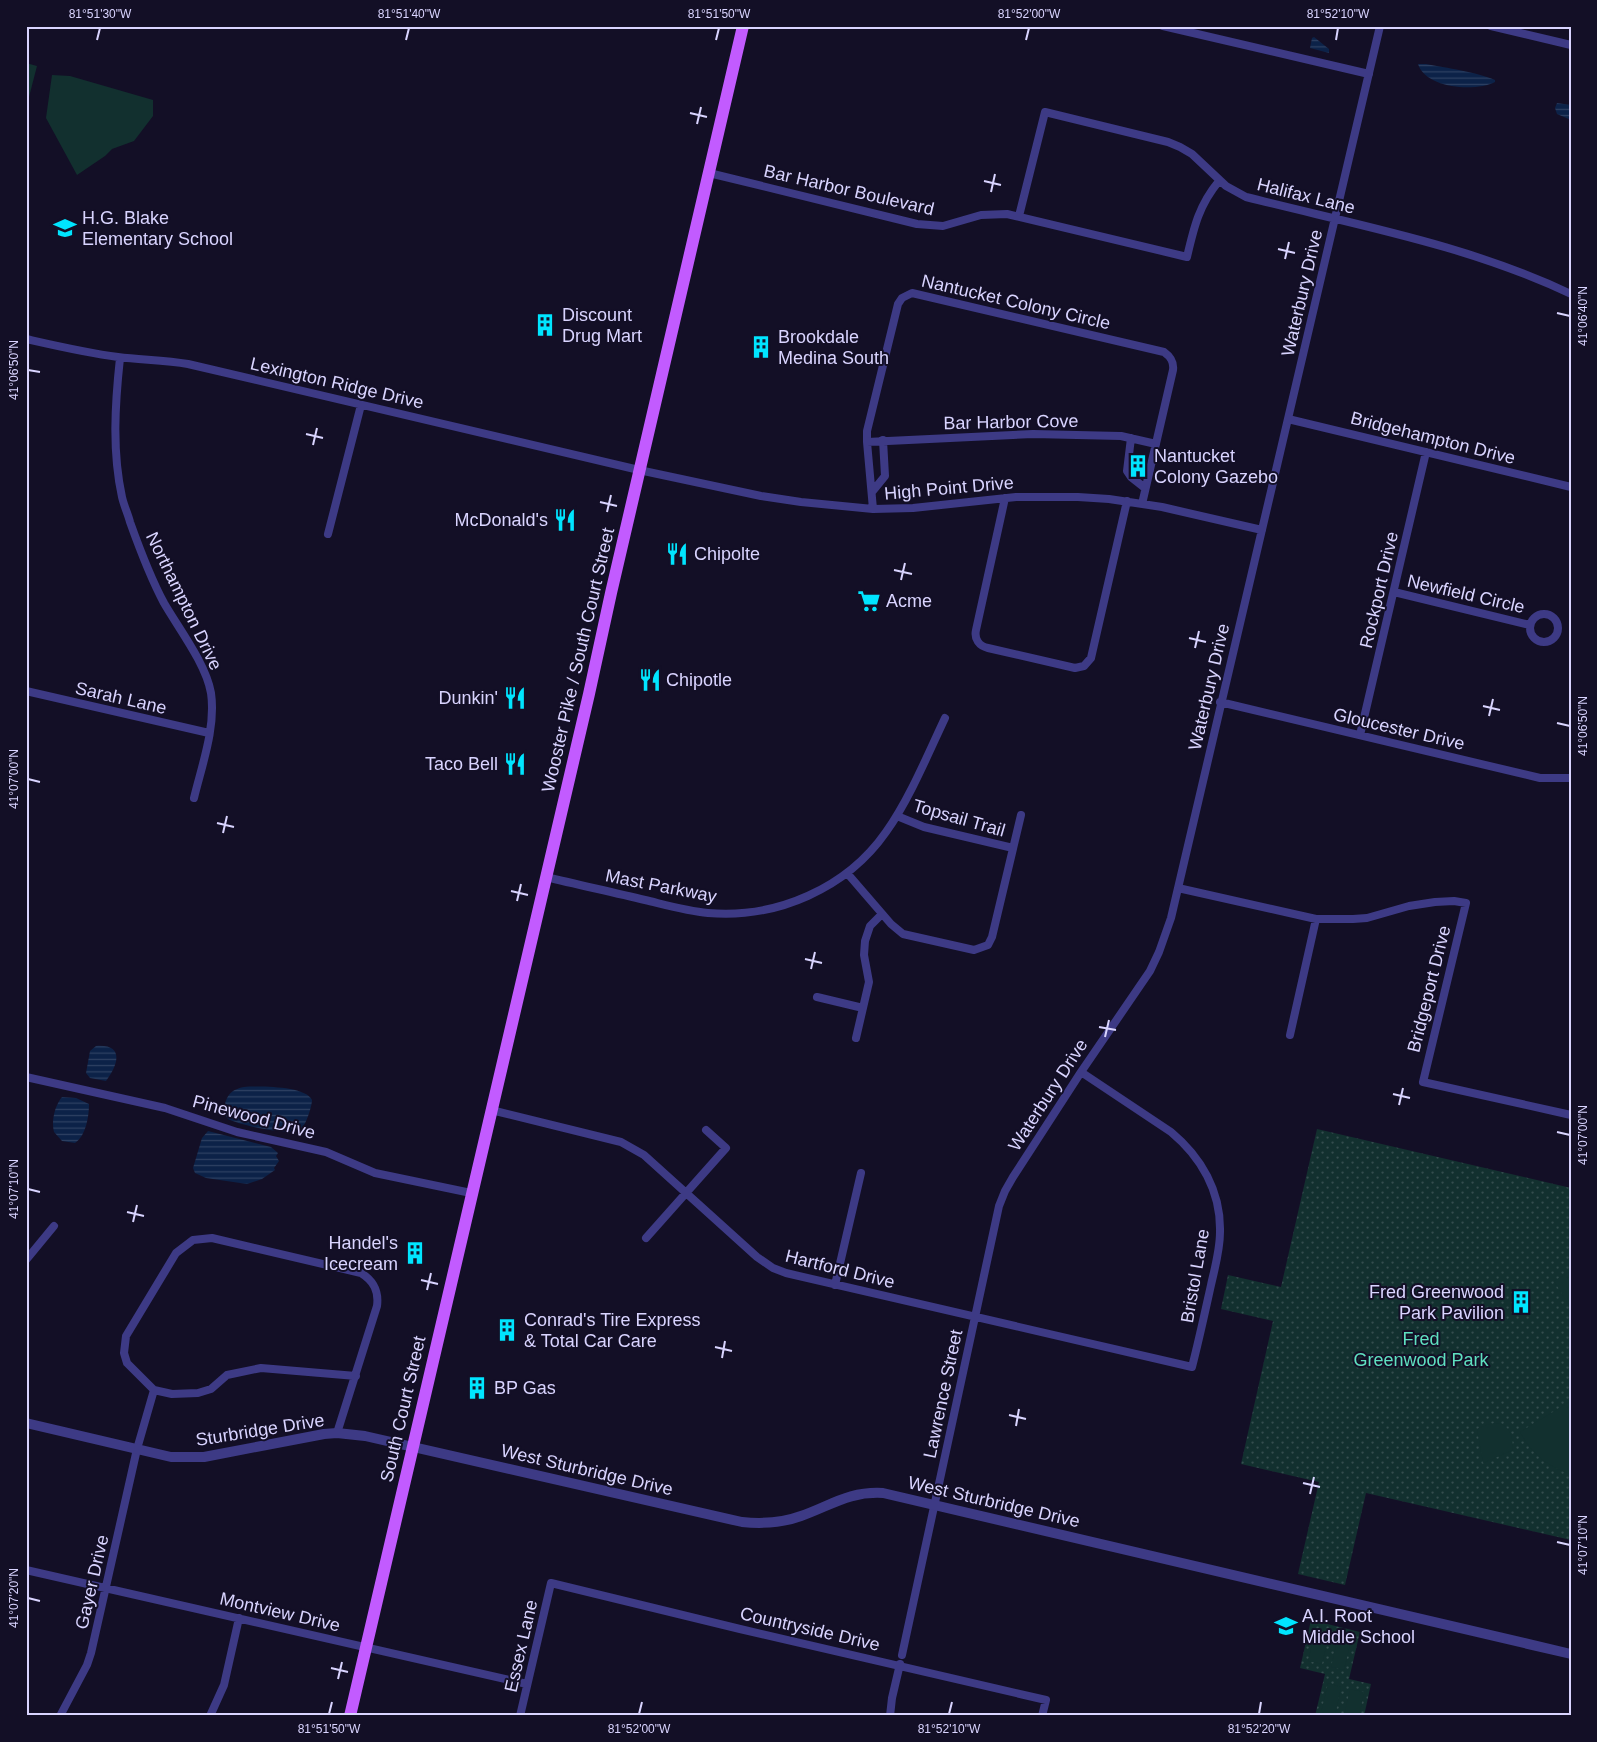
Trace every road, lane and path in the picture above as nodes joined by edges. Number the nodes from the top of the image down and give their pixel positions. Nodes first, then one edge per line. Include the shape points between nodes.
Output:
1 (743, 26) edge
2 (1163, 26) edge
3 (1380, 26) edge
4 (1491, 26) edge
5 (1571, 45) edge
6 (1369, 74) junction
7 (709, 173) junction
8 (1219, 181) junction
9 (1019, 216) junction
10 (1335, 219) junction
11 (1571, 294) edge
12 (26, 339) edge
13 (120, 358) junction
14 (361, 405) junction
15 (1288, 419) junction
16 (1131, 438) junction
17 (883, 440) junction
18 (866, 442) junction
19 (1156, 444) junction
20 (1426, 452) junction
21 (639, 470) junction
22 (1571, 487) edge
23 (1145, 488) junction
24 (872, 492) junction
25 (1005, 498) junction
26 (1127, 501) junction
27 (1142, 504) junction
28 (873, 509) junction
29 (1262, 530) junction
30 (328, 534) dead end
31 (1394, 592) junction
32 (1530, 625) dead end
33 (26, 692) edge
34 (1220, 702) junction
35 (946, 718) dead end
36 (209, 734) junction
37 (1360, 735) junction
38 (1571, 778) edge
39 (194, 798) dead end
40 (1021, 815) dead end
41 (897, 816) junction
42 (1013, 848) junction
43 (847, 873) junction
44 (546, 877) junction
45 (1178, 888) junction
46 (882, 914) junction
47 (1316, 919) junction
48 (817, 997) dead end
49 (863, 1008) junction
50 (1290, 1035) dead end
51 (856, 1038) dead end
52 (1081, 1072) junction
53 (26, 1077) edge
54 (491, 1110) junction
55 (1571, 1115) edge
56 (706, 1130) dead end
57 (861, 1173) dead end
58 (686, 1192) junction
59 (472, 1193) junction
60 (54, 1226) dead end
61 (646, 1238) dead end
62 (26, 1260) edge
63 (835, 1285) junction
64 (976, 1316) junction
65 (1192, 1367) joint
66 (356, 1376) junction
67 (154, 1390) junction
68 (26, 1423) edge
69 (337, 1434) junction
70 (412, 1447) junction
71 (138, 1449) junction
72 (935, 1505) junction
73 (26, 1570) edge
74 (551, 1583) joint
75 (105, 1588) junction
76 (239, 1618) junction
77 (366, 1646) junction
78 (1571, 1654) edge
79 (902, 1655) dead end
80 (899, 1665) junction
81 (528, 1684) junction
82 (60, 1716) edge
83 (210, 1716) edge
84 (350, 1716) edge
85 (520, 1716) edge
86 (890, 1716) edge
87 (1042, 1716) edge

1 - 7 main road, Wooster Pike / South Court Street
2 - 6 street
3 - 6 street, Waterbury Drive
4 - 5 street
6 - 10 street, Waterbury Drive
7 - 9 street, Bar Harbor Boulevard via 929,226 994,213
7 - 21 main road, Wooster Pike / South Court Street
8 - 9 street, Bar Harbor Boulevard via 1197,216 1187,257
8 - 9 street, Halifax Lane via 1202,162 1180,146 1045,112
8 - 10 street, Halifax Lane via 1246,197
10 - 11 street, Halifax Lane via 1455,249
10 - 15 street, Waterbury Drive
12 - 13 street, Lexington Ridge Drive
13 - 14 street, Lexington Ridge Drive via 188,364
13 - 36 street, Northampton Drive via 115,411 122,498 142,556 208,680 212,704
14 - 21 street, Lexington Ridge Drive
14 - 30 street
15 - 20 street, Bridgehampton Drive
15 - 29 street, Waterbury Drive
16 - 17 street, Bar Harbor Cove via 1033,434
16 - 19 street, Bar Harbor Cove
16 - 23 street via 1127,471
17 - 18 street, Bar Harbor Cove
17 - 24 street via 885,476
18 - 19 street, Nantucket Colony Circle via 898,304 912,293 1164,352 1169,356 1173,370
18 - 24 street, Nantucket Colony Circle
19 - 23 street, Nantucket Colony Circle
20 - 22 street, Bridgehampton Drive
20 - 31 street, Rockport Drive
21 - 28 street, High Point Drive via 769,497
21 - 44 main road, Wooster Pike / South Court Street
23 - 27 street, Nantucket Colony Circle
24 - 28 street, Nantucket Colony Circle
25 - 26 street, High Point Drive via 1062,496
25 - 26 street via 976,638 988,648 1075,668 1084,666 1091,658
25 - 28 street, High Point Drive
26 - 27 street, High Point Drive
27 - 29 street, High Point Drive
29 - 34 street, Waterbury Drive
31 - 32 street, Newfield Circle
31 - 37 street, Rockport Drive
33 - 36 street, Sarah Lane
34 - 37 street, Gloucester Drive
34 - 45 street, Waterbury Drive
35 - 41 street, Mast Parkway
36 - 39 street, Northampton Drive
37 - 38 street, Gloucester Drive via 1540,778
40 - 42 street
41 - 42 street, Topsail Trail via 924,827
41 - 43 street, Mast Parkway via 872,850
42 - 46 street via 991,941 983,948 968,950 910,936 897,930
43 - 44 street, Mast Parkway via 795,902 732,914 686,909
43 - 46 street
44 - 54 main road, Wooster Pike / South Court Street
45 - 47 street
45 - 52 street, Waterbury Drive via 1166,934 1150,970
46 - 49 street via 870,926 865,941 869,978
47 - 50 street
47 - 55 street, Bridgeport Drive via 1353,920 1435,902 1466,903 1422,1082
48 - 49 street
49 - 51 street
52 - 64 street, Waterbury Drive via 1004,1191
52 - 65 street, Bristol Lane via 1184,1143 1195,1155 1211,1184 1220,1215 1219,1248
53 - 59 street, Pinewood Drive via 165,1108 237,1132 326,1152 375,1173
54 - 58 street, Hartford Drive via 621,1142 644,1155
54 - 59 main road, South Court Street
56 - 58 street via 726,1148
57 - 63 street
58 - 61 street
58 - 63 street, Hartford Drive via 773,1268
59 - 70 main road, South Court Street
60 - 62 street
63 - 64 street, Hartford Drive
64 - 65 street, Hartford Drive
64 - 72 street, Lawrence Street
66 - 67 street via 261,1368 227,1376 198,1393 172,1394
66 - 67 street via 377,1306 377,1291 368,1277 212,1238 193,1240 176,1253 126,1336 124,1353 127,1363
66 - 69 street
67 - 71 street, Gayer Drive
68 - 71 street, Sturbridge Drive
69 - 70 street, Sturbridge Drive via 365,1436
69 - 71 street, Sturbridge Drive via 204,1457 171,1456
70 - 72 street, West Sturbridge Drive via 742,1522 788,1520 845,1497 872,1492
70 - 77 main road, South Court Street
71 - 75 street, Gayer Drive
72 - 78 street, West Sturbridge Drive
72 - 79 street, Lawrence Street
73 - 75 street, Montview Drive
74 - 80 street, Countryside Drive
74 - 81 street, Essex Lane
75 - 76 street, Montview Drive
75 - 82 street, Gayer Drive via 87,1665
76 - 77 street, Montview Drive
76 - 83 street via 224,1685
77 - 81 street, Montview Drive
77 - 84 main road, South Court Street
80 - 86 street
80 - 87 street, Countryside Drive via 1046,1700
81 - 85 street, Essex Lane

